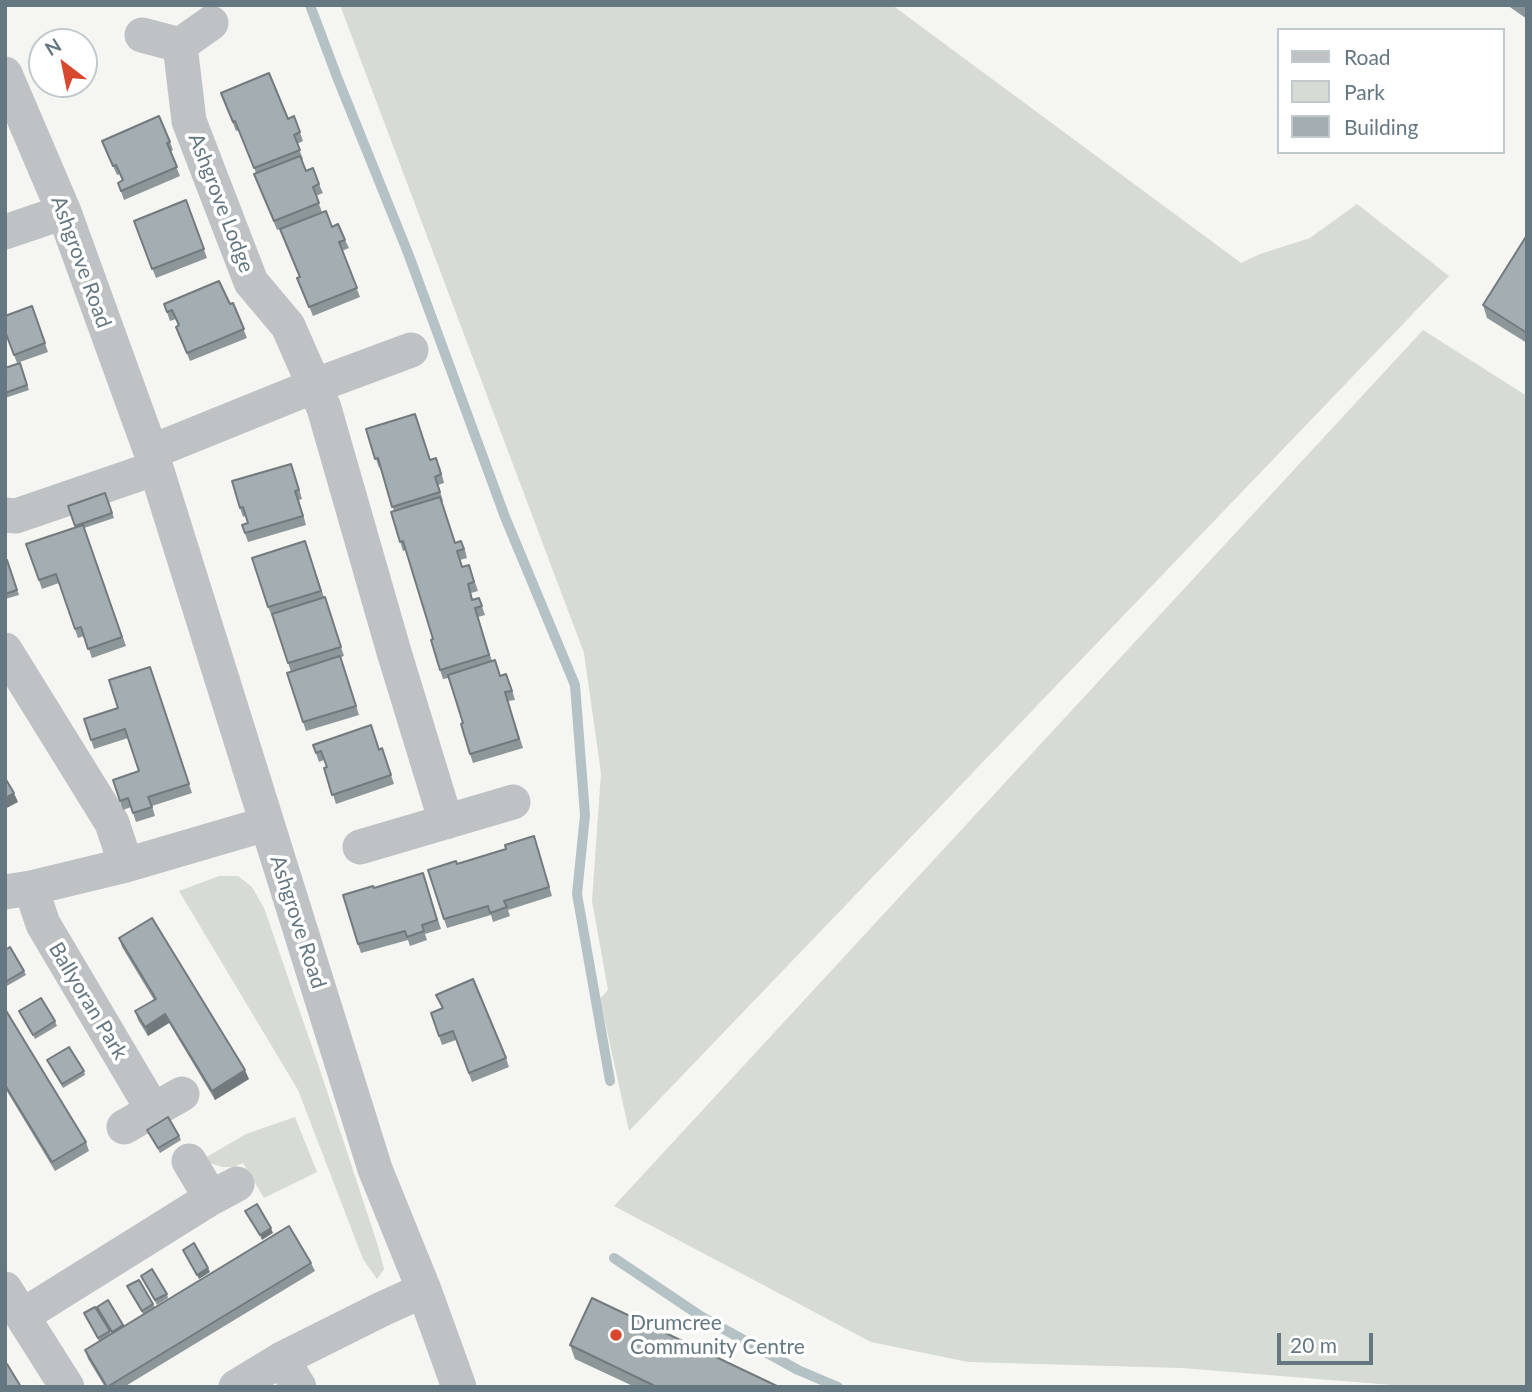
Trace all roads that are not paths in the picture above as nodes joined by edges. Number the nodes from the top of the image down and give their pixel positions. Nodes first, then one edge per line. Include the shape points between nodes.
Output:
1 (211, 23) dead end
2 (142, 35) dead end
3 (180, 45) junction
4 (5, 74) edge
5 (64, 212) junction
6 (5, 232) edge
7 (411, 351) dead end
8 (314, 386) junction
9 (153, 460) junction
10 (5, 514) edge
11 (5, 650) edge
12 (513, 802) dead end
13 (446, 822) junction
14 (267, 824) junction
15 (360, 847) dead end
16 (126, 865) junction
17 (18, 890) edge
18 (153, 1110) dead end
19 (189, 1161) dead end
20 (424, 1290) junction
21 (14, 1303) edge
22 (290, 1373) edge
23 (67, 1387) edge
24 (236, 1387) edge
25 (459, 1387) edge

1 - 3 street
2 - 3 street
3 - 8 street, Ashgrove Lodge via 189,121 251,282 288,326
4 - 5 street, Ashgrove Road
5 - 6 street
5 - 9 street, Ashgrove Road
7 - 8 street
8 - 9 street
8 - 13 street, Ashgrove Lodge
9 - 10 street via 16,516
9 - 14 street, Ashgrove Road
11 - 16 street via 112,823
12 - 13 street
13 - 15 street
14 - 16 street, Ballyoran Park
14 - 20 street, Ashgrove Road via 375,1169
16 - 17 street, Ballyoran Park
17 - 18 street, Ballyoran Park via 43,924
19 - 21 street via 224,1191
20 - 22 street via 382,1309
20 - 25 street, Ashgrove Road
21 - 23 street
22 - 24 street

